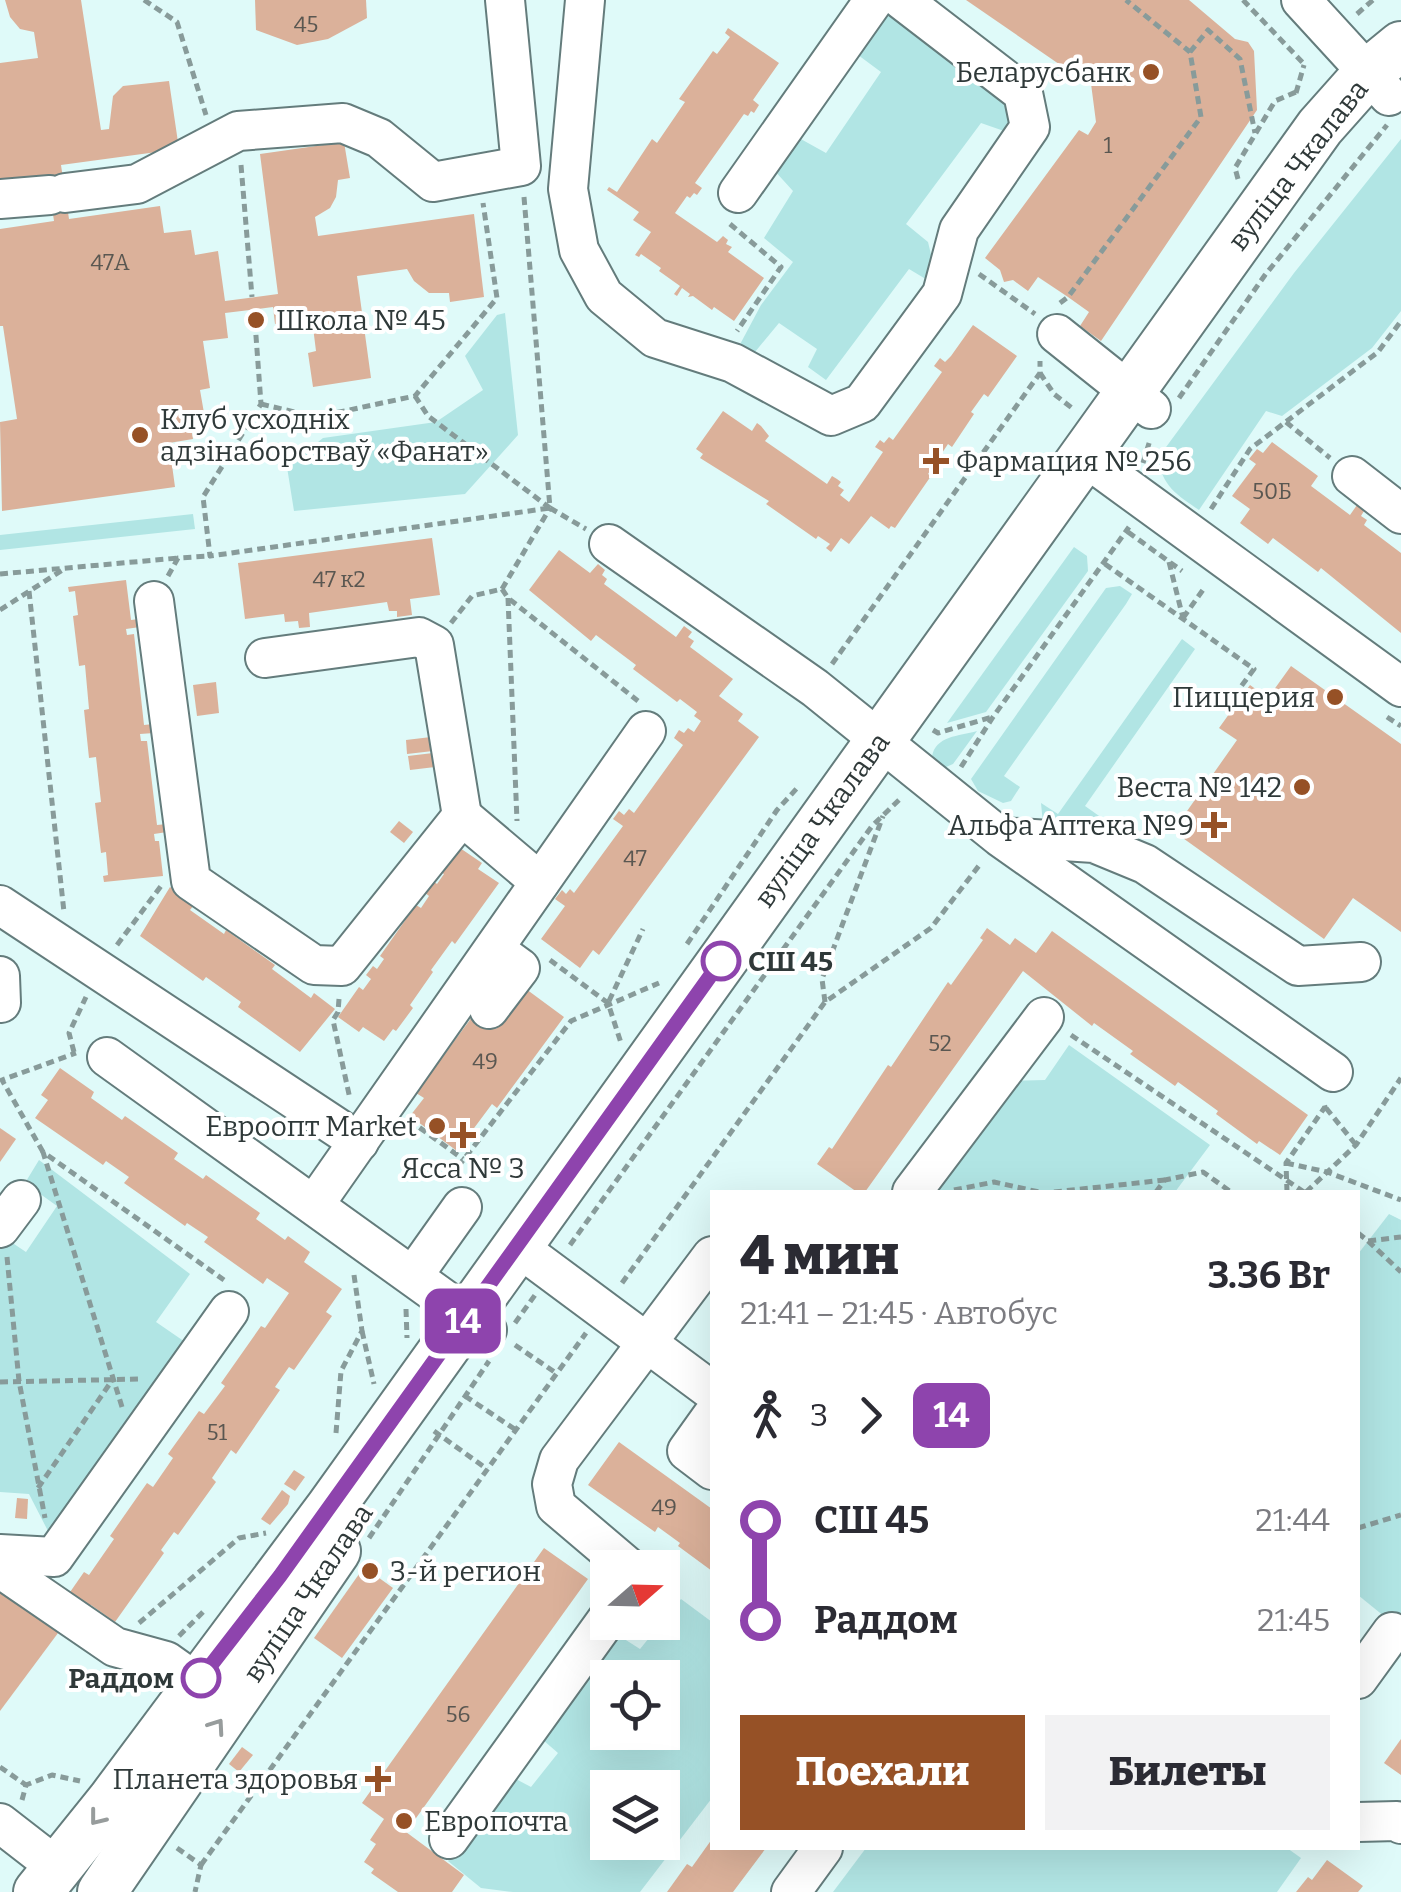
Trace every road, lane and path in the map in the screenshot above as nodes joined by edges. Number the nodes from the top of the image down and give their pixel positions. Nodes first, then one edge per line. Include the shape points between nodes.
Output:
1 (506, 0) edge
2 (586, 0) edge
3 (874, 0) edge
4 (902, 0) edge
5 (1126, 0) edge
6 (1243, 0) edge
7 (1301, 0) edge
8 (1374, 0) edge
9 (1351, 20) dead end
10 (1190, 52) junction
11 (1311, 57) dead end
12 (1304, 64) junction
13 (1390, 84) edge
14 (1296, 92) junction
15 (1298, 108) dead end
16 (1255, 133) junction
17 (521, 166) junction
18 (1252, 172) dead end
19 (471, 176) junction
20 (738, 193) joint
21 (0, 199) edge
22 (952, 255) junction
23 (254, 310) dead end
24 (1401, 321) edge
25 (1048, 329) junction
26 (719, 358) junction
27 (1040, 373) junction
28 (415, 396) junction
29 (1144, 401) junction
30 (261, 404) junction
31 (1286, 422) junction
32 (1109, 476) junction
33 (1352, 476) joint
34 (1219, 497) dead end
35 (550, 508) junction
36 (1401, 514) edge
37 (570, 518) dead end
38 (609, 544) dead end
39 (210, 556) junction
40 (178, 558) junction
41 (1168, 561) dead end
42 (1106, 564) junction
43 (66, 568) junction
44 (0, 574) edge
45 (1205, 587) dead end
46 (30, 592) junction
47 (508, 598) dead end
48 (154, 601) joint
49 (0, 610) edge
50 (1182, 618) junction
51 (434, 645) junction
52 (265, 658) dead end
53 (824, 676) dead end
54 (1401, 687) edge
55 (1234, 708) dead end
56 (992, 717) junction
57 (646, 730) dead end
58 (904, 742) junction
59 (801, 784) dead end
60 (944, 793) junction
61 (884, 814) dead end
62 (462, 816) junction
63 (992, 849) junction
64 (529, 873) junction
65 (0, 905) edge
66 (643, 930) dead end
67 (684, 951) dead end
68 (1362, 962) dead end
69 (520, 967) junction
70 (99, 970) junction
71 (0, 976) edge
72 (673, 978) dead end
73 (825, 1002) junction
74 (1, 1003) edge
75 (608, 1003) junction
76 (488, 1010) dead end
77 (338, 1012) dead end
78 (1044, 1017) joint
79 (624, 1054) dead end
80 (108, 1057) joint
81 (1401, 1078) edge
82 (1, 1080) edge
83 (1327, 1092) junction
84 (385, 1104) junction
85 (359, 1142) junction
86 (1356, 1144) junction
87 (43, 1152) junction
88 (463, 1159) junction
89 (1286, 1163) junction
90 (1327, 1172) junction
91 (1165, 1180) junction
92 (1286, 1180) junction
93 (914, 1190) edge
94 (952, 1190) edge
95 (1030, 1190) edge
96 (1072, 1190) edge
97 (1158, 1190) edge
98 (1228, 1190) edge
99 (1287, 1190) edge
100 (1302, 1190) edge
101 (1307, 1190) edge
102 (451, 1198) joint
103 (1401, 1200) edge
104 (314, 1205) junction
105 (8, 1217) edge
106 (1360, 1235) edge
107 (1401, 1238) edge
108 (1368, 1241) junction
109 (527, 1254) junction
110 (710, 1259) edge
111 (352, 1264) dead end
112 (1401, 1272) edge
113 (410, 1290) junction
114 (603, 1310) junction
115 (229, 1311) joint
116 (486, 1328) junction
117 (362, 1330) junction
118 (407, 1339) dead end
119 (648, 1343) junction
120 (557, 1373) junction
121 (184, 1378) junction
122 (113, 1379) junction
123 (0, 1382) edge
124 (19, 1382) junction
125 (710, 1390) edge
126 (381, 1391) dead end
127 (464, 1396) dead end
128 (710, 1419) edge
129 (516, 1430) junction
130 (434, 1431) dead end
131 (333, 1441) dead end
132 (134, 1448) junction
133 (710, 1468) edge
134 (487, 1469) junction
135 (38, 1488) junction
136 (1401, 1515) edge
137 (341, 1517) junction
138 (1360, 1527) edge
139 (264, 1545) dead end
140 (608, 1550) edge
141 (0, 1554) edge
142 (54, 1557) junction
143 (0, 1572) edge
144 (208, 1606) dead end
145 (1392, 1632) dead end
146 (128, 1633) dead end
147 (162, 1635) dead end
148 (592, 1640) edge
149 (1360, 1676) edge
150 (196, 1684) junction
151 (0, 1766) edge
152 (88, 1783) dead end
153 (26, 1785) junction
154 (11, 1811) edge
155 (1360, 1822) edge
156 (1401, 1824) edge
157 (450, 1839) dead end
158 (167, 1840) dead end
159 (822, 1850) edge
160 (201, 1865) junction
161 (60, 1884) edge
162 (102, 1892) edge
163 (195, 1892) edge
164 (791, 1892) edge

1 - 17 street
2 - 26 street via 568,190 578,250 604,296 655,338
3 - 20 street
4 - 22 street via 1023,93 1030,126 958,230
5 - 10 path
6 - 12 path
7 - 13 street
8 - 9 path
10 - 16 path via 1208,30 1240,59
10 - 25 path via 1201,117
11 - 12 path
12 - 14 path
13 - 29 main road, вуліца Чкалава
13 - 29 path via 1356,155 1266,275
14 - 15 path
14 - 16 path via 1275,100
16 - 18 path via 1235,168 1241,188
17 - 19 street
17 - 35 path
19 - 21 street via 432,182 379,138 343,123 238,130 138,184
19 - 28 path via 483,203 497,298
20 - 26 path via 722,218 781,267
22 - 25 path
22 - 26 street via 942,294 862,404 831,416
23 - 30 path
24 - 31 path via 1378,352
25 - 27 path
25 - 29 street
27 - 29 path via 1078,413
27 - 53 path
28 - 30 path via 316,417
28 - 35 path via 428,416
29 - 32 main road, вуліца Чкалава
29 - 32 path via 1146,446
30 - 39 path via 202,498
31 - 33 path
31 - 34 path via 1250,448
32 - 42 path via 1128,532
32 - 54 street
32 - 58 main road, вуліца Чкалава
33 - 36 street
35 - 37 path
35 - 39 path
35 - 51 path via 502,589 472,596
38 - 58 street
39 - 40 path
40 - 43 path
40 - 48 path
41 - 50 path
42 - 50 path
42 - 56 path
43 - 44 path
43 - 46 path
45 - 50 path
46 - 49 path
46 - 70 path via 64,912
47 - 64 path
48 - 62 street via 191,882 314,966 342,966
50 - 55 path via 1254,669 1228,704
51 - 52 street via 418,637
51 - 62 street
56 - 58 path
56 - 60 path
57 - 64 street
58 - 60 street
58 - 109 main road, вуліца Чкалава
59 - 67 path via 776,810
60 - 63 street
61 - 73 path via 822,979
62 - 64 street
63 - 68 street via 1094,843 1144,864 1298,966
63 - 73 path via 931,928
63 - 83 street
64 - 69 street
65 - 70 street
66 - 75 path
69 - 76 street
69 - 84 street
70 - 85 street
71 - 74 street
72 - 75 path
73 - 114 path
75 - 79 path
75 - 88 path via 571,1021
77 - 85 path via 333,1020
78 - 92 path
78 - 93 street
80 - 82 path via 75,1052
80 - 104 street
81 - 86 path
82 - 87 path
83 - 86 path
83 - 89 path
84 - 85 street
84 - 88 path
85 - 104 street
86 - 90 path
87 - 115 path via 242,1293
87 - 122 path
88 - 102 path
89 - 90 path
89 - 92 path
90 - 101 path
90 - 103 path
91 - 96 path
91 - 97 path
91 - 98 path via 1203,1172
92 - 99 path
92 - 100 path
94 - 95 path via 994,1182
102 - 113 street
104 - 113 street
105 - 124 path
106 - 108 path
107 - 108 path
108 - 112 path
109 - 114 street
109 - 116 main road, вуліца Чкалава
110 - 119 street
111 - 117 path
113 - 116 street
113 - 118 path
114 - 119 street
114 - 120 path
115 - 121 street
116 - 120 path
116 - 137 main road, вуліца Чкалава
117 - 126 path
117 - 131 path via 341,1370
119 - 125 street
119 - 140 street via 559,1460 552,1484 556,1506
120 - 129 path
121 - 122 path
121 - 132 street
122 - 124 path
122 - 132 path
122 - 135 path
123 - 124 path
124 - 135 path
127 - 129 path
128 - 133 street via 687,1451
129 - 134 path
130 - 134 path
132 - 142 street
134 - 160 path
135 - 142 path
136 - 138 path
137 - 150 main road, вуліца Чкалава
162 -> 137 main road, вуліца Чкалава
139 - 146 path via 275,1532 239,1538
141 - 142 street
143 - 150 street via 115,1647 166,1661
144 - 147 path via 178,1636
145 - 149 street
148 - 157 street
150 -> 161 main road, вуліца Чкалава
151 - 153 path
152 - 153 path via 52,1776
153 - 154 path
154 - 161 street
155 - 156 street
158 - 160 path
159 - 164 street
160 - 163 path

